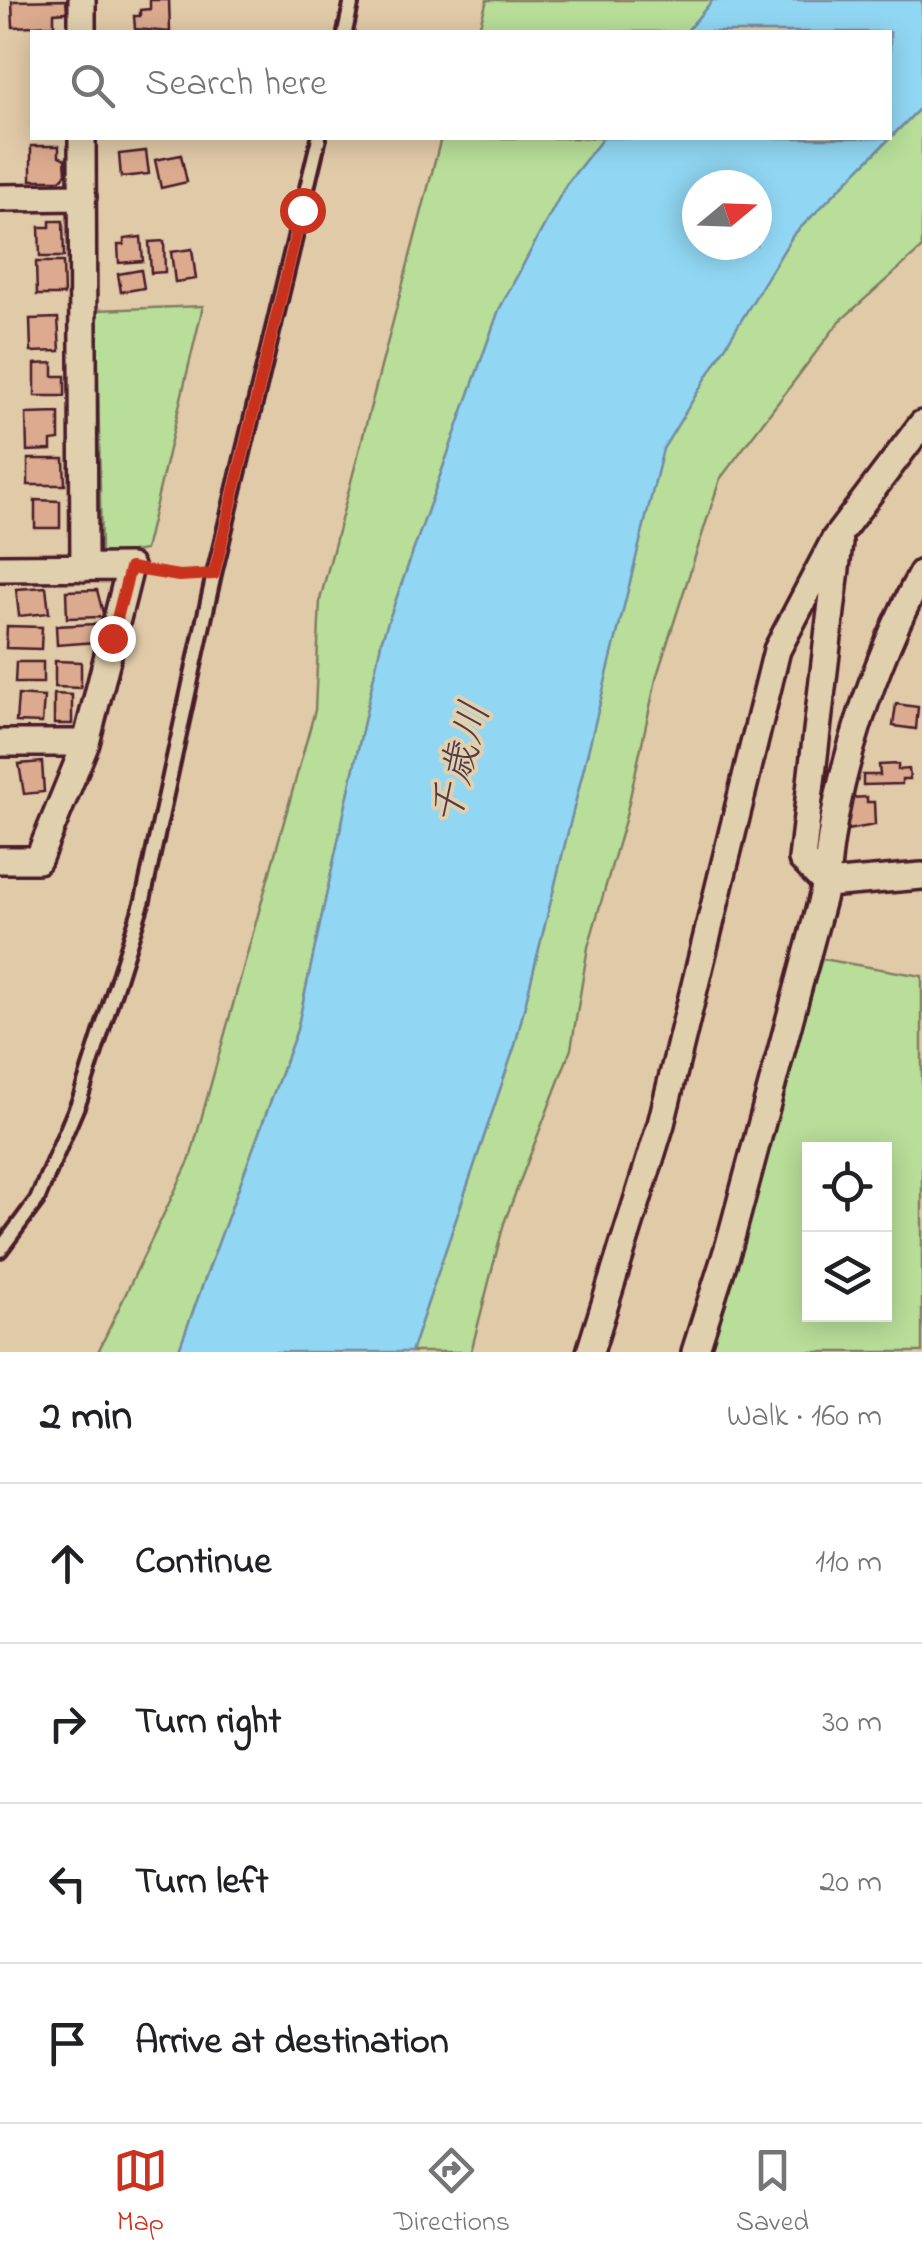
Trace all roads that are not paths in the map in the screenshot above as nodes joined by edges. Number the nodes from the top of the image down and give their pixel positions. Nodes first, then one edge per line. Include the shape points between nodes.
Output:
1 (82, 0) edge
2 (352, 0) edge
3 (82, 30) edge
4 (345, 30) edge
5 (82, 140) edge
6 (319, 140) edge
7 (0, 198) edge
8 (82, 198) junction
9 (922, 424) edge
10 (834, 539) junction
11 (0, 568) edge
12 (84, 568) junction
13 (922, 573) edge
14 (86, 742) junction
15 (0, 743) edge
16 (0, 860) edge
17 (922, 876) edge
18 (826, 884) junction
19 (0, 1250) edge
20 (590, 1352) edge
21 (695, 1352) edge

1 - 3 street
2 - 4 lane
5 - 8 street
6 - 19 lane via 115,998 37,1200
7 - 8 street
8 - 12 street
9 - 10 street
10 - 18 street via 840,544 802,859
10 - 20 street via 777,650 661,1124
11 - 12 street
12 - 14 street via 130,568
13 - 18 street via 895,622 844,780 828,838
14 - 15 street
14 - 16 street via 38,860
17 - 18 street
18 - 21 street

